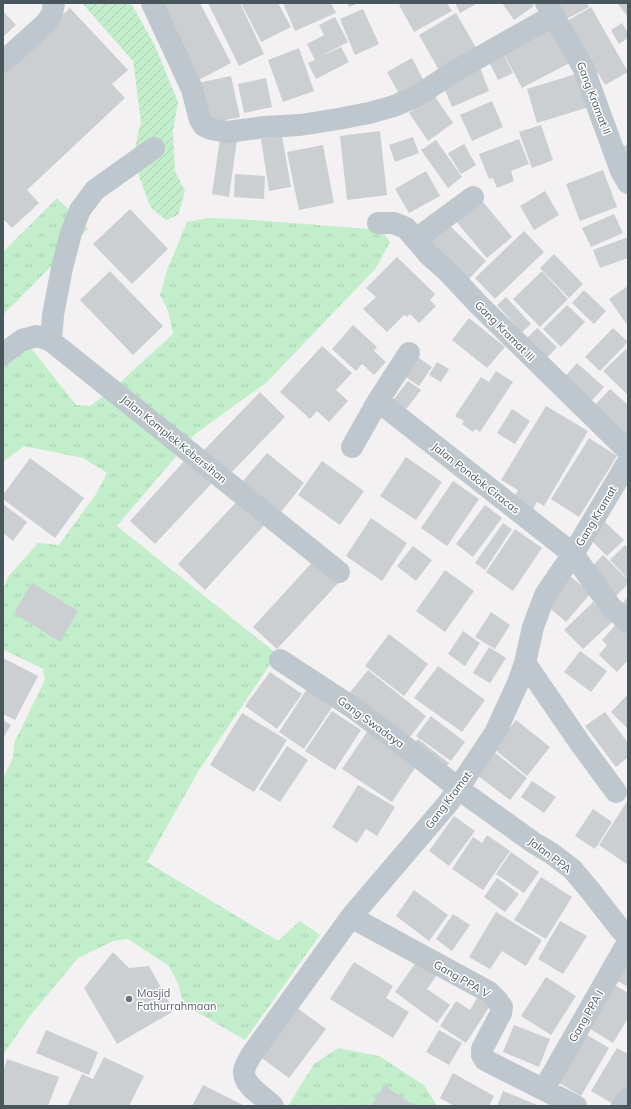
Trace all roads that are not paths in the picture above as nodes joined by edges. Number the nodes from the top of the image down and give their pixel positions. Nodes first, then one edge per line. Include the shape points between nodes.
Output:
1 (54, 3) edge
2 (152, 3) edge
3 (550, 9) edge
4 (3, 62) edge
5 (154, 148) dead end
6 (628, 184) edge
7 (473, 197) dead end
8 (378, 222) dead end
9 (417, 241) junction
10 (51, 341) junction
11 (409, 353) dead end
12 (3, 354) edge
13 (378, 401) junction
14 (352, 447) dead end
15 (628, 451) edge
16 (628, 462) edge
17 (573, 554) junction
18 (339, 572) dead end
19 (628, 622) edge
20 (280, 660) dead end
21 (525, 664) junction
22 (459, 789) junction
23 (616, 792) dead end
24 (352, 917) junction
25 (628, 936) edge
26 (628, 942) edge
27 (544, 1089) junction
28 (628, 1098) edge
29 (273, 1106) edge
30 (576, 1106) edge
31 (622, 1106) edge

1 - 4 street via 52,14 46,23
2 - 3 street via 192,89 200,120 204,126 227,132 330,120 394,106 419,95
3 - 6 street, Gang Kramat II via 583,67
5 - 10 street via 95,190 80,210 62,268
7 - 9 street
8 - 9 street, Gang Kramat III via 394,223 406,228
9 - 15 street, Gang Kramat III
10 - 12 street, Jalan Komplek Kebersihan via 37,336 22,340
10 - 18 street, Jalan Komplek Kebersihan
11 - 13 street
13 - 14 street
13 - 17 street, Jalan Pondok Ciracas
16 - 17 street, Gang Kramat
17 - 19 street, Jalan Pondok Ciracas via 611,607
17 - 21 street, Gang Kramat via 543,600 533,627
20 - 22 street, Gang Swadaya via 352,707
21 - 22 street, Gang Kramat via 494,733
21 - 23 street
22 - 24 street, Gang Kramat
22 - 25 street, Jalan PPA via 534,843 551,852 572,870
24 - 27 street, Gang PPA V via 489,992 502,1007 482,1048 482,1055 486,1060
24 - 29 street, Gang Kramat via 273,1023 244,1071 250,1084
26 - 27 street, Gang PPA I
27 - 30 street
28 - 31 street

